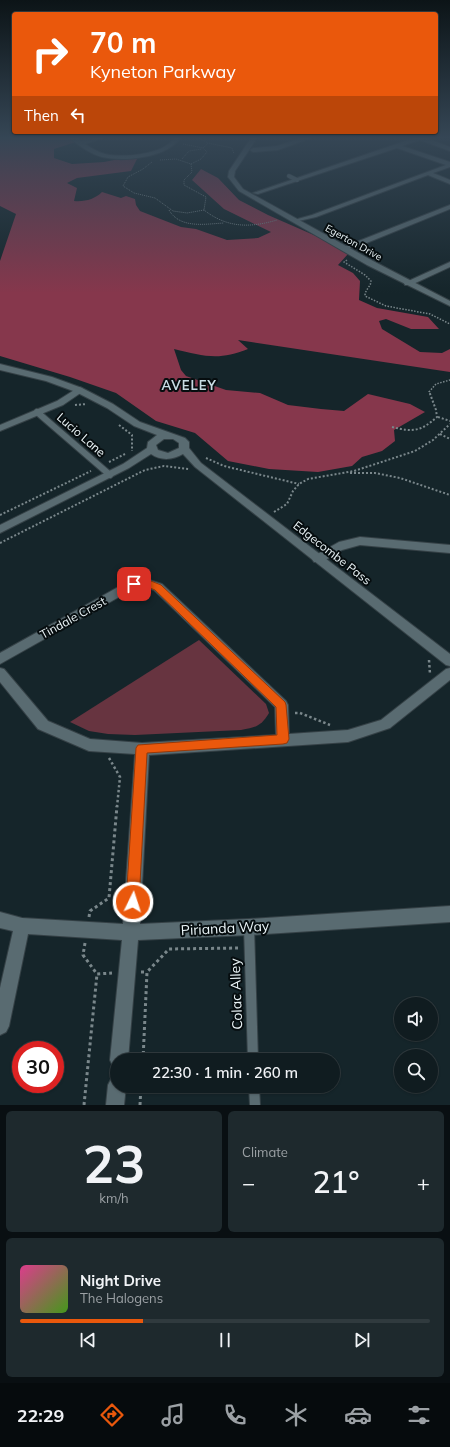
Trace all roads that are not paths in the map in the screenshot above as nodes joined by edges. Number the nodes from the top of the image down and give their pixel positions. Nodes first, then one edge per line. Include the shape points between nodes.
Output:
1 (241, 190) edge
2 (250, 190) edge
3 (267, 190) edge
4 (380, 190) edge
5 (256, 193) junction
6 (450, 207) edge
7 (296, 219) junction
8 (353, 246) junction
9 (344, 248) junction
10 (450, 264) edge
11 (411, 282) junction
12 (450, 297) edge
13 (450, 304) edge
14 (0, 368) edge
15 (79, 390) junction
16 (37, 412) junction
17 (137, 424) junction
18 (0, 428) edge
19 (167, 436) junction
20 (152, 446) junction
21 (184, 449) junction
22 (173, 455) junction
23 (161, 456) junction
24 (126, 466) junction
25 (194, 467) junction
26 (110, 474) junction
27 (0, 529) edge
28 (450, 549) edge
29 (318, 559) junction
30 (0, 658) edge
31 (450, 661) edge
32 (450, 672) edge
33 (0, 673) edge
34 (283, 739) junction
35 (142, 748) junction
36 (450, 914) edge
37 (0, 920) edge
38 (22, 926) junction
39 (249, 927) junction
40 (131, 932) junction
41 (0, 1026) edge
42 (120, 1053) edge
43 (254, 1053) edge
44 (116, 1093) edge
45 (254, 1093) edge
46 (115, 1105) edge
47 (255, 1105) edge

1 - 7 street, Egerton Drive
2 - 5 street, Egerton Drive
3 - 5 street
4 - 7 street
5 - 7 street, Egerton Drive
6 - 8 street
7 - 8 street, Egerton Drive
7 - 9 street, Egerton Drive
8 - 9 street
8 - 11 street, Egerton Drive
9 - 11 street, Egerton Drive
10 - 11 street
11 - 12 street, Egerton Drive
11 - 13 street, Egerton Drive
14 - 15 street via 49,379
15 - 16 street via 60,403
15 - 17 street
16 - 18 street
16 - 26 lane, Lucio Lane
17 - 19 street
17 - 20 street
19 - 20 street via 159,438
19 - 21 street, Edgecombe Pass via 181,439 184,442
20 - 23 street
20 - 24 street
21 - 22 street
21 - 25 street, Edgecombe Pass
22 - 23 street
22 - 25 street, Edgecombe Pass
23 - 24 street
24 - 26 street
25 - 29 street, Edgecombe Pass via 265,517
26 - 27 street
28 - 29 street via 360,541 347,542
29 - 31 street, Edgecombe Pass
30 - 34 street, Tindale Crest via 134,584 146,583 158,587 281,705
32 - 34 street via 385,724 348,736
33 - 35 street via 43,725 89,745
34 - 35 street
35 - 40 street
36 - 39 street, Pirianda Way
37 - 38 street, Pirianda Way
38 - 40 street, Pirianda Way
38 - 41 street
39 - 40 street, Pirianda Way
39 - 43 lane, Colac Alley
40 - 42 street
44 - 46 street
45 - 47 lane

